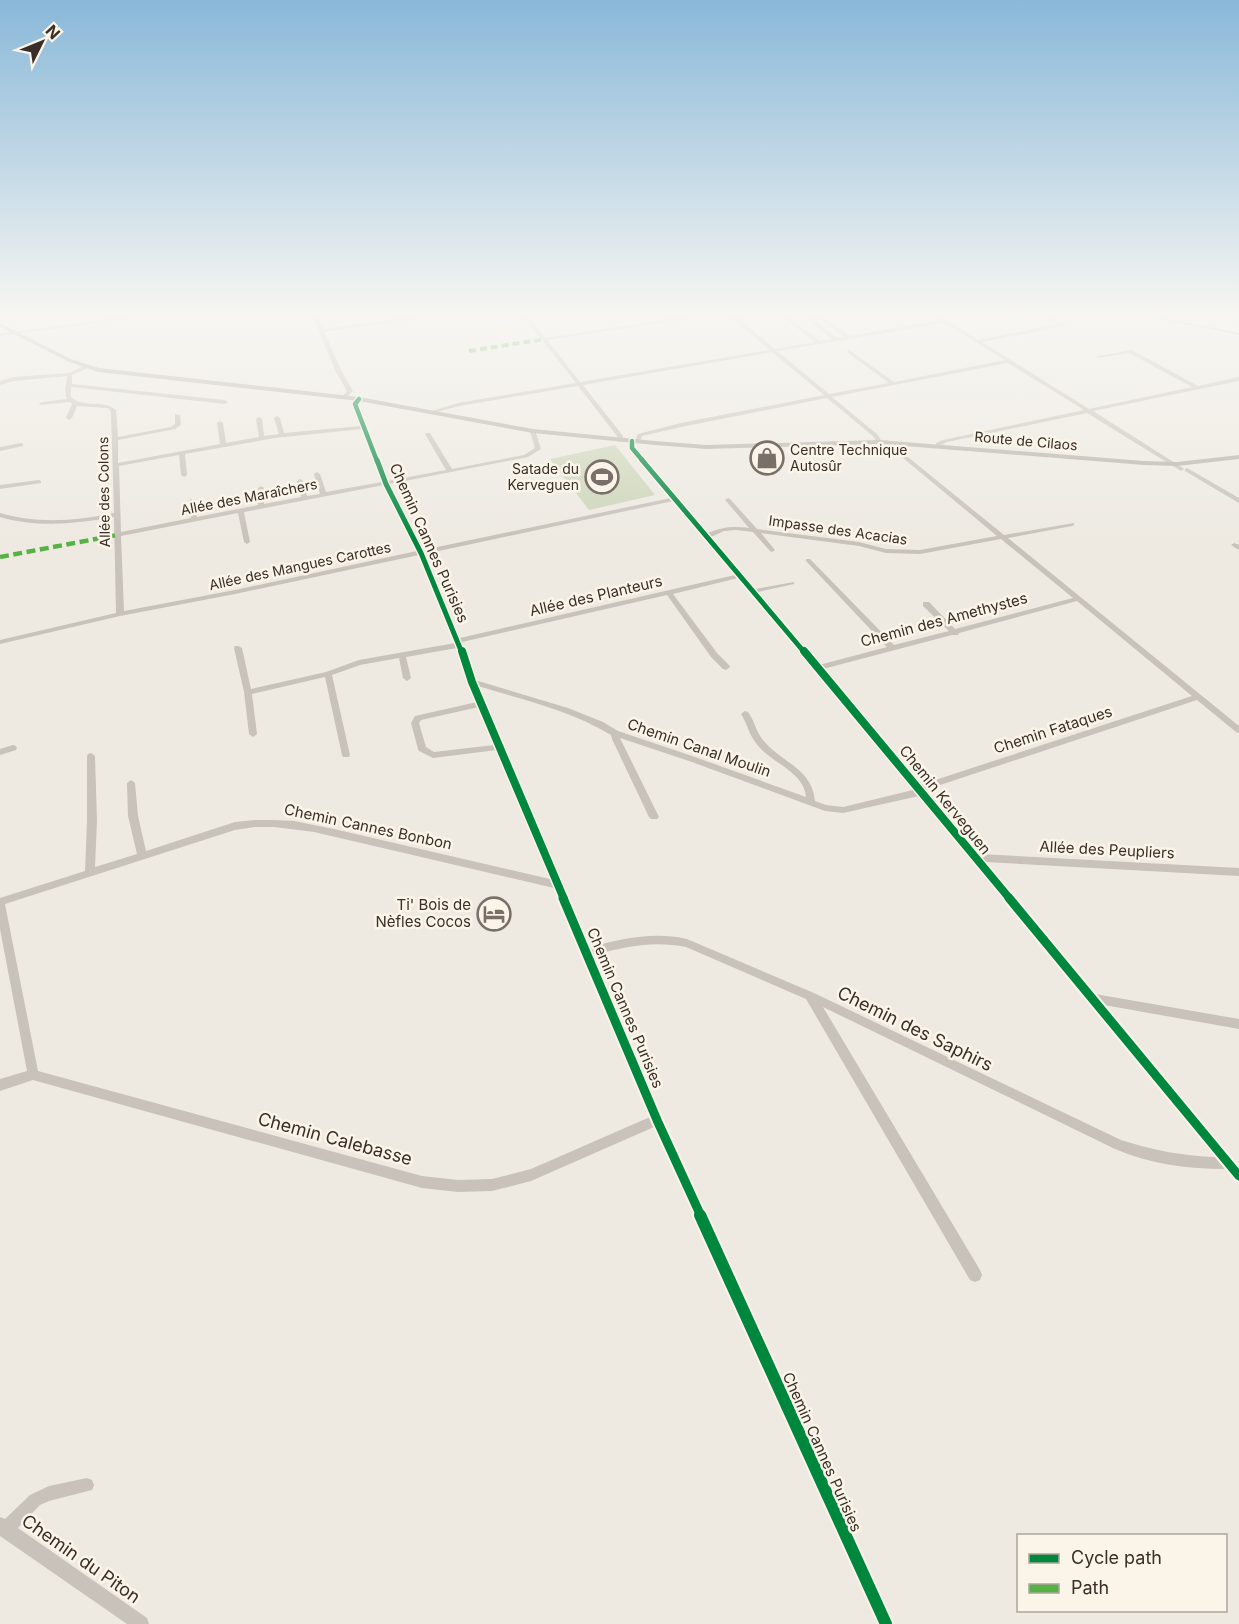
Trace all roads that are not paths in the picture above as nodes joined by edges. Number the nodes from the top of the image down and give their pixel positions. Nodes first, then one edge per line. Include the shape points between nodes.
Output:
1 (69, 388) edge
2 (94, 388) edge
3 (258, 388) edge
4 (348, 388) edge
5 (558, 388) edge
6 (583, 388) edge
7 (819, 388) edge
8 (875, 388) edge
9 (1052, 388) edge
10 (1197, 388) edge
11 (345, 397) junction
12 (830, 397) junction
13 (360, 399) junction
14 (73, 402) junction
15 (225, 402) dead end
16 (42, 404) dead end
17 (1089, 411) junction
18 (431, 412) junction
19 (177, 415) dead end
20 (277, 417) dead end
21 (69, 418) dead end
22 (259, 419) dead end
23 (220, 423) dead end
24 (365, 427) junction
25 (533, 431) junction
26 (428, 434) dead end
27 (282, 435) junction
28 (114, 439) junction
29 (262, 439) junction
30 (620, 440) junction
31 (635, 442) junction
32 (883, 442) junction
33 (21, 445) dead end
34 (224, 446) junction
35 (939, 446) junction
36 (0, 449) edge
37 (182, 453) junction
38 (1239, 458) edge
39 (1224, 461) junction
40 (115, 465) junction
41 (1181, 468) junction
42 (450, 471) junction
43 (317, 474) dead end
44 (184, 475) dead end
45 (300, 481) dead end
46 (39, 482) dead end
47 (386, 484) junction
48 (0, 487) edge
49 (261, 488) dead end
50 (323, 494) junction
51 (304, 497) junction
52 (674, 499) junction
53 (728, 500) dead end
54 (191, 501) dead end
55 (1239, 501) edge
56 (261, 505) junction
57 (241, 510) junction
58 (0, 515) edge
59 (116, 515) junction
60 (194, 519) junction
61 (1072, 524) dead end
62 (755, 531) junction
63 (117, 535) junction
64 (707, 536) junction
65 (1004, 538) junction
66 (247, 542) dead end
67 (772, 550) dead end
68 (421, 554) junction
69 (808, 560) dead end
70 (740, 576) junction
71 (792, 583) dead end
72 (753, 591) junction
73 (668, 592) junction
74 (1078, 599) junction
75 (927, 604) dead end
76 (120, 614) junction
77 (955, 633) junction
78 (0, 642) edge
79 (458, 643) junction
80 (238, 648) dead end
81 (892, 648) junction
82 (402, 656) junction
83 (726, 667) dead end
84 (817, 668) junction
85 (328, 674) junction
86 (407, 678) dead end
87 (472, 682) junction
88 (248, 692) junction
89 (1198, 697) junction
90 (482, 704) junction
91 (745, 714) dead end
92 (1239, 730) edge
93 (615, 733) junction
94 (253, 734) dead end
95 (500, 747) junction
96 (13, 748) dead end
97 (0, 752) edge
98 (346, 755) dead end
99 (91, 756) dead end
100 (131, 783) dead end
101 (918, 790) junction
102 (811, 803) junction
103 (654, 817) dead end
104 (142, 856) junction
105 (974, 858) junction
106 (1239, 872) edge
107 (90, 873) junction
108 (559, 885) junction
109 (0, 902) edge
110 (587, 952) junction
111 (810, 996) junction
112 (1091, 998) junction
113 (1239, 1024) edge
114 (33, 1075) junction
115 (0, 1085) edge
116 (657, 1120) junction
117 (1228, 1163) junction
118 (1239, 1176) edge
119 (975, 1275) dead end
120 (87, 1485) dead end
121 (2, 1527) edge
122 (141, 1624) edge
123 (886, 1624) edge

1 - 14 street
2 - 15 street
3 - 11 main road, Route de Cilaos
4 - 11 street
5 - 18 street
6 - 30 street
7 - 12 street
8 - 12 street
9 - 17 street
10 - 17 street
11 - 13 main road, Route de Cilaos
12 - 31 street via 681,425 640,435
12 - 32 street
13 - 18 main road, Route de Cilaos
13 - 24 street, Chemin Cannes Purisies via 355,404
14 - 16 street, Allée des Colons
14 - 21 street
14 - 28 street, Allée des Colons via 113,410
17 - 35 street via 945,441
17 - 41 street
18 - 25 main road, Route de Cilaos
19 - 28 street via 176,427
20 - 27 street
22 - 29 street
23 - 34 street
24 - 27 street
24 - 47 street, Chemin Cannes Purisies
25 - 30 main road, Route de Cilaos
25 - 42 street, Allée des Maraîchers via 538,449 534,453
26 - 42 street
27 - 29 street
28 - 40 street, Allée des Colons
29 - 34 street
30 - 31 main road, Route de Cilaos
31 - 32 main road, Route de Cilaos via 706,447
31 - 52 street, Chemin Kerveguen via 632,448
32 - 35 main road, Route de Cilaos
32 - 65 street
33 - 36 street
34 - 37 street
35 - 41 main road, Route de Cilaos
37 - 40 street
37 - 44 street
38 - 39 main road, Route de Cilaos
39 - 41 main road, Route de Cilaos
39 - 41 main road, Route de Cilaos
40 - 59 street, Allée des Colons
41 - 55 street
42 - 47 street, Allée des Maraîchers
43 - 50 street
45 - 51 street
46 - 48 street
47 - 50 street, Allée des Maraîchers
47 - 68 street, Chemin Cannes Purisies
49 - 56 street
50 - 51 street, Allée des Maraîchers
51 - 56 street, Allée des Maraîchers
52 - 64 street, Chemin Kerveguen
52 - 68 street, Allée des Mangues Carottes
53 - 62 street
54 - 60 street
56 - 57 street, Allée des Maraîchers
57 - 60 street, Allée des Maraîchers
57 - 66 street
58 - 59 street via 39,522
59 - 63 street, Allée des Colons
60 - 63 street, Allée des Maraîchers
61 - 65 street, Impasse des Acacias
62 - 64 street, Impasse des Acacias via 727,528
62 - 65 street, Impasse des Acacias via 903,553
62 - 67 street
63 - 76 street, Allée des Colons
64 - 70 street, Chemin Kerveguen
65 - 74 street
68 - 76 street, Allée des Mangues Carottes
68 - 79 street, Chemin Cannes Purisies
69 - 81 street
70 - 72 street, Chemin Kerveguen
70 - 73 street, Allée des Planteurs
71 - 72 street
72 - 84 street, Chemin Kerveguen
73 - 79 street, Allée des Planteurs
73 - 83 street
74 - 77 street, Chemin des Amethystes
74 - 89 street
75 - 77 street
76 - 78 street, Allée des Mangues Carottes
77 - 81 street, Chemin des Amethystes
79 - 82 street, Allée des Planteurs
79 - 87 street, Chemin Cannes Purisies
80 - 88 street
81 - 84 street, Chemin des Amethystes
82 - 85 street, Allée des Planteurs via 359,663
82 - 86 street
84 - 101 street, Chemin Kerveguen
85 - 88 street, Allée des Planteurs
85 - 98 street
87 - 90 street, Chemin Cannes Purisies
87 - 93 street, Chemin Canal Moulin via 548,705
88 - 94 street
89 - 92 street
89 - 101 street, Chemin Fataques
90 - 95 street, Chemin Cannes Purisies
90 - 95 street via 418,718 415,723 423,749 433,755
91 - 102 street via 759,742 792,767 808,789
93 - 102 street, Chemin Canal Moulin
93 - 103 street
95 - 108 street, Chemin Cannes Purisies
96 - 97 street
99 - 107 street
100 - 104 street
101 - 102 street, Chemin Canal Moulin via 843,810
101 - 105 street, Chemin Kerveguen
104 - 107 street, Chemin Cannes Bonbon
104 - 108 street, Chemin Cannes Bonbon via 235,826 270,822
105 - 106 street, Allée des Peupliers
105 - 112 street, Chemin Kerveguen
107 - 109 street, Chemin Cannes Bonbon
108 - 110 street, Chemin Cannes Purisies
109 - 114 street
110 - 111 street, Chemin des Saphirs via 647,938 667,938
110 - 116 street, Chemin Cannes Purisies
111 - 117 street, Chemin des Saphirs via 1119,1145 1175,1161
111 - 119 street
112 - 113 street
112 - 117 street, Chemin Kerveguen
114 - 115 street
114 - 116 street, Chemin Calebasse via 423,1182 458,1186 492,1185 531,1175
116 - 123 street, Chemin Cannes Purisies
117 - 118 street, Chemin Kerveguen
120 - 121 street via 35,1500
121 - 122 street, Chemin du Piton

